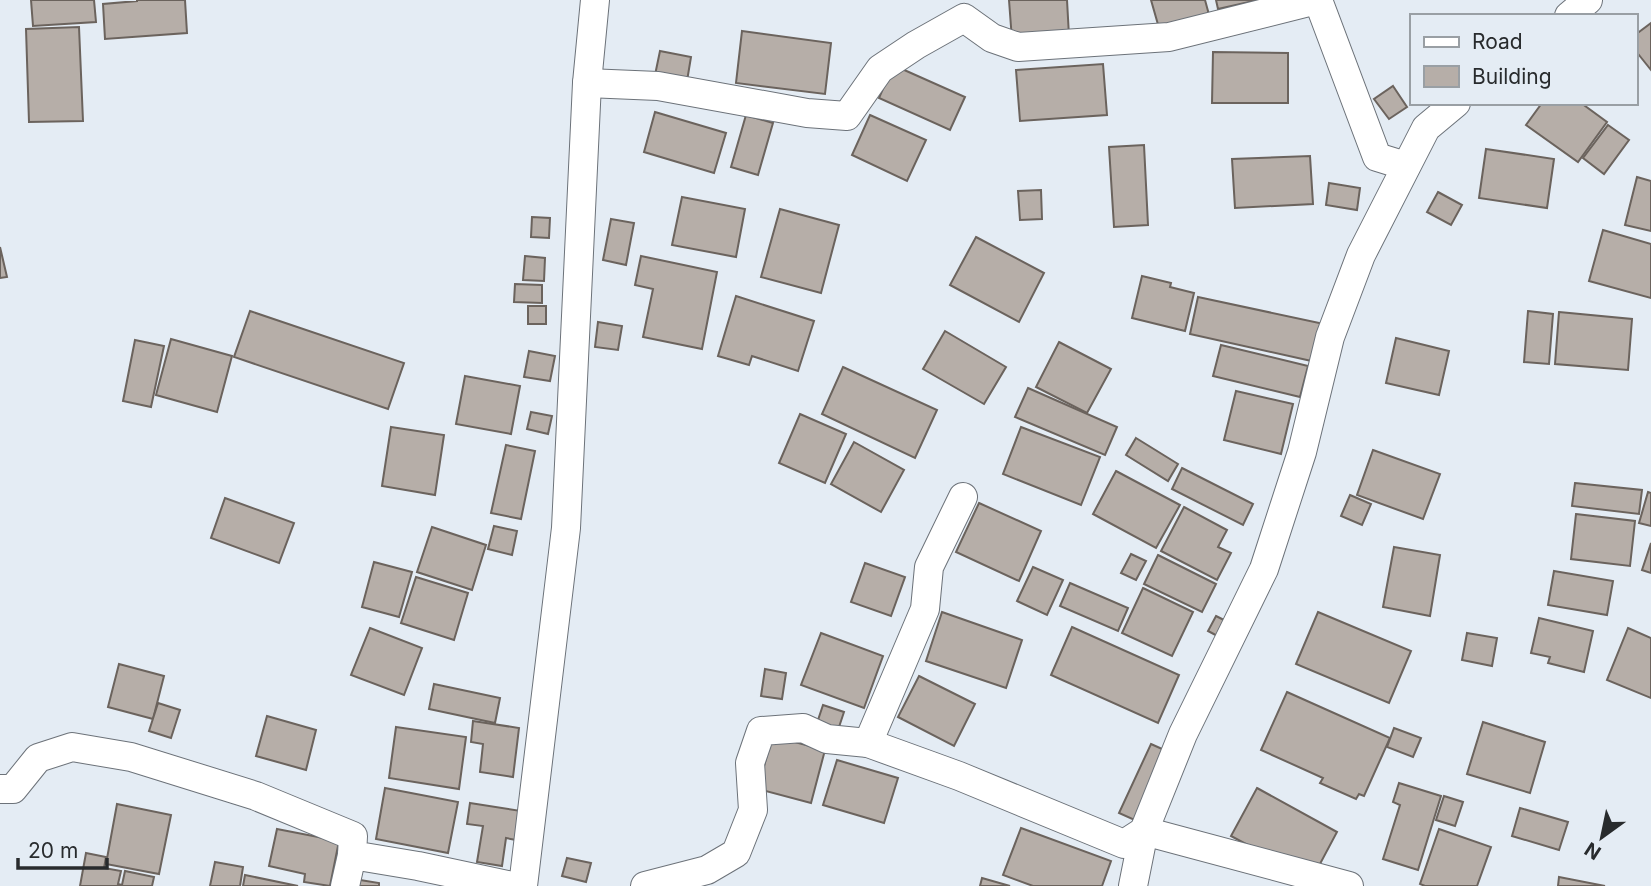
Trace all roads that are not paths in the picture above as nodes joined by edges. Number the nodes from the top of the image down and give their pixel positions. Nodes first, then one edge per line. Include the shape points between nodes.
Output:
1 (596, 0) edge
2 (1318, 0) edge
3 (1588, 0) edge
4 (1571, 14) edge
5 (587, 83) junction
6 (1454, 105) edge
7 (1406, 166) junction
8 (963, 497) dead end
9 (868, 743) junction
10 (0, 789) edge
11 (1144, 831) junction
12 (352, 855) junction
13 (345, 886) edge
14 (512, 886) edge
15 (523, 886) edge
16 (645, 886) edge
17 (1133, 886) edge
18 (1349, 886) edge

1 - 5 street
2 - 5 street via 1169,37 1018,47 992,38 964,18 880,69 847,116 658,86
2 - 7 street via 1377,157
3 - 4 street
5 - 15 street via 566,528
6 - 7 street via 1426,128
7 - 11 street via 1361,255 1330,337 1302,452 1264,569 1183,734
8 - 9 street via 929,567 925,609
9 - 11 street via 959,775 1124,844
9 - 16 street via 827,739 803,728 761,731 750,763 753,810 736,853 707,870
10 - 12 street via 13,789 38,758 72,747 131,757 256,796 353,836
11 - 17 street
11 - 18 street
12 - 13 street
12 - 14 street

